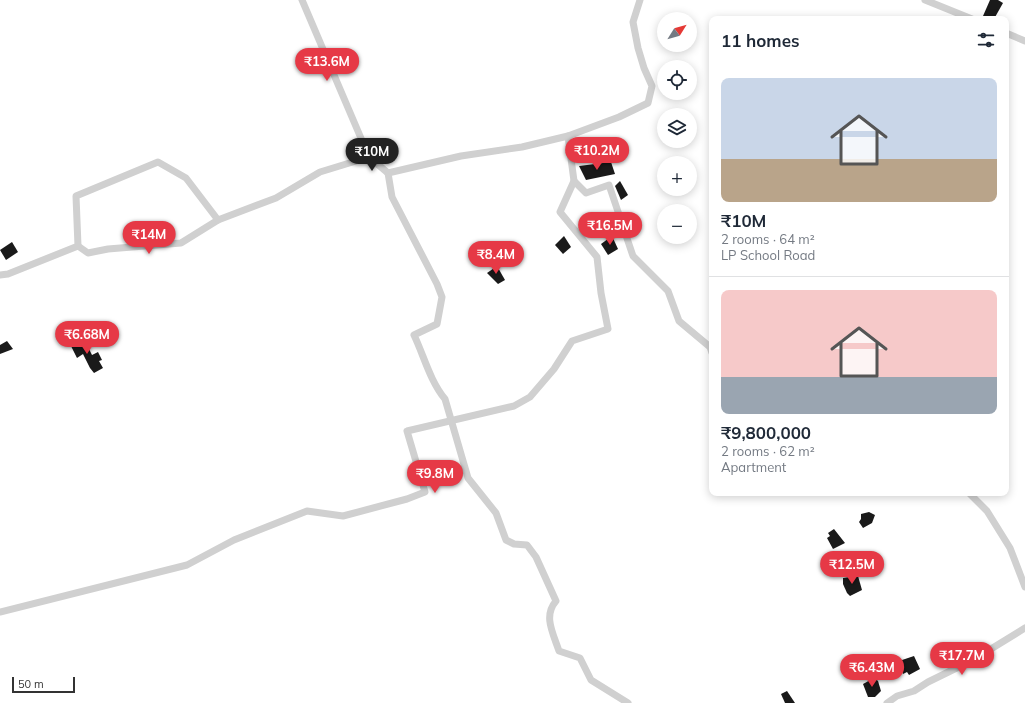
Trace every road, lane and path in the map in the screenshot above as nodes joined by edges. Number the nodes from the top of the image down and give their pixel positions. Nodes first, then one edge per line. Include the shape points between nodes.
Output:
1 (303, 0) edge
2 (640, 0) edge
3 (925, 0) edge
4 (965, 16) edge
5 (1009, 34) edge
6 (1025, 41) edge
7 (568, 136) junction
8 (369, 157) junction
9 (388, 174) junction
10 (574, 181) junction
11 (218, 220) junction
12 (78, 246) junction
13 (0, 275) edge
14 (709, 346) edge
15 (452, 421) junction
16 (972, 496) edge
17 (1025, 587) edge
18 (0, 612) edge
19 (1025, 628) edge
20 (628, 703) edge
21 (887, 703) edge

1 - 8 street
2 - 7 street via 633,22 638,48 652,86 648,103
3 - 4 street
5 - 6 street
7 - 9 street via 522,147 461,156
7 - 10 street
8 - 9 street
8 - 11 street via 320,172 276,198
9 - 15 street via 392,196 442,297 437,324 414,335 445,399
10 - 14 street via 586,193 609,185 633,256 668,291 679,321
10 - 15 street via 560,212 597,257 608,329 572,341 554,369 530,397 514,406
11 - 12 street via 181,243 88,253
11 - 12 street via 186,178 158,162 76,196
12 - 13 street
15 - 18 street via 407,431 426,492 343,516 307,511 234,540 187,565
15 - 20 street via 468,478 496,513 506,540 514,544 527,545 548,582 556,600 550,607 549,621 559,651 580,658 591,680
16 - 17 street via 986,511 1010,548
19 - 21 street via 979,657

